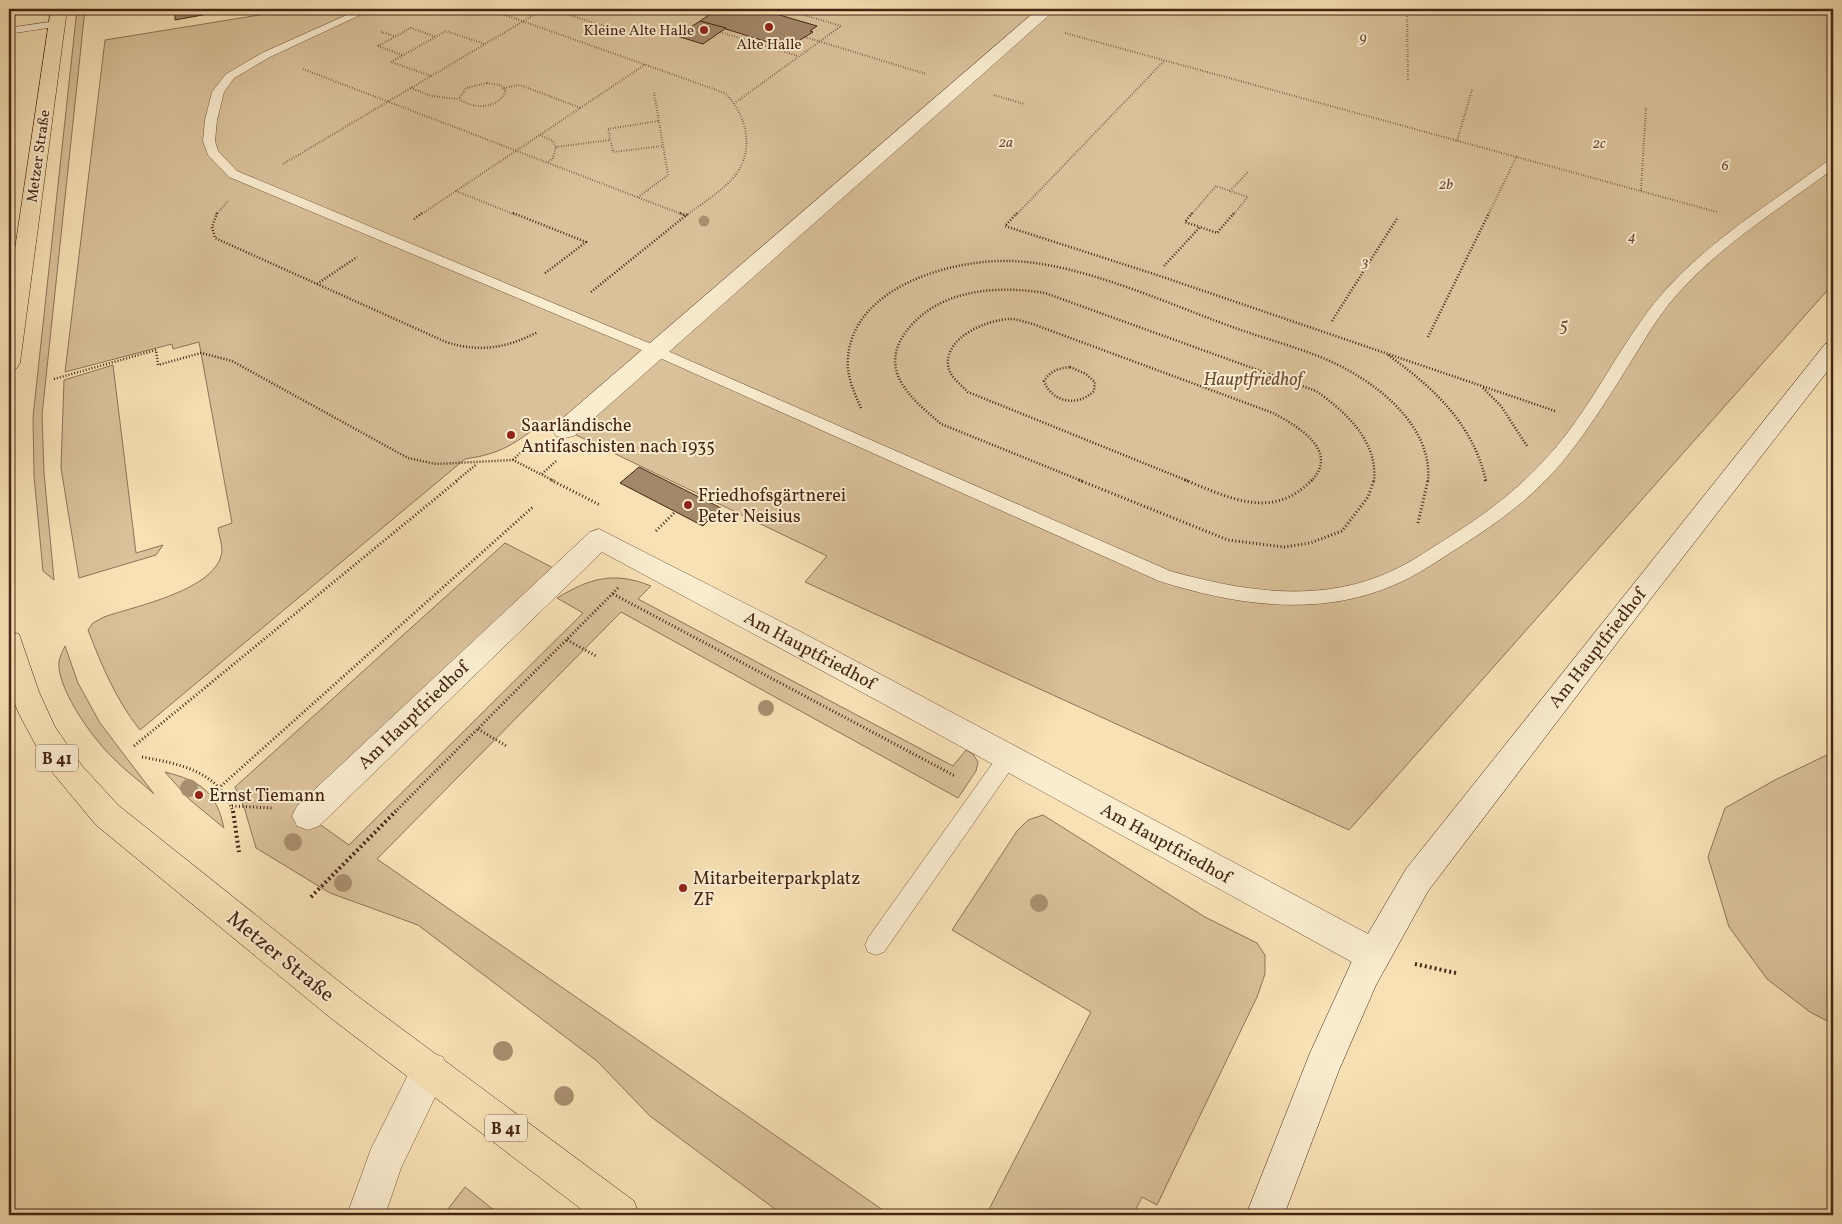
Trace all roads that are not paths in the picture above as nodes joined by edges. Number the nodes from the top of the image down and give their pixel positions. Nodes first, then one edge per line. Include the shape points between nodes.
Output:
1 (368, 9) edge
2 (1048, 9) edge
3 (58, 16) edge
4 (15, 30) dead end
5 (1833, 163) edge
6 (1833, 349) edge
7 (656, 351) junction
8 (9, 363) edge
9 (565, 430) dead end
10 (9, 644) edge
11 (1009, 756) junction
12 (308, 816) dead end
13 (876, 945) dead end
14 (1373, 955) junction
15 (430, 1070) junction
16 (366, 1215) edge
17 (620, 1215) edge
18 (1264, 1215) edge

1 - 7 lane via 266,55 230,76 218,92 211,120 209,141 212,152 234,174 252,183
2 - 7 street
3 - 4 lane
3 - 8 main road, Metzer Straße
5 - 7 lane via 1706,257 1667,297 1584,421 1518,500 1419,564 1385,581 1346,594 1298,599 1250,597 1165,576
6 - 14 street, Am Hauptfriedhof via 1427,866
7 - 9 street
10 - 15 main road, Metzer Straße / B 41 via 26,702 41,732 81,790 144,845 344,1006
11 - 12 street, Am Hauptfriedhof via 599,539
11 - 13 lane
11 - 14 street, Am Hauptfriedhof
14 - 18 street, Am Hauptfriedhof via 1323,1066
15 - 16 street via 384,1162
15 - 17 main road, Metzer Straße / B 41

